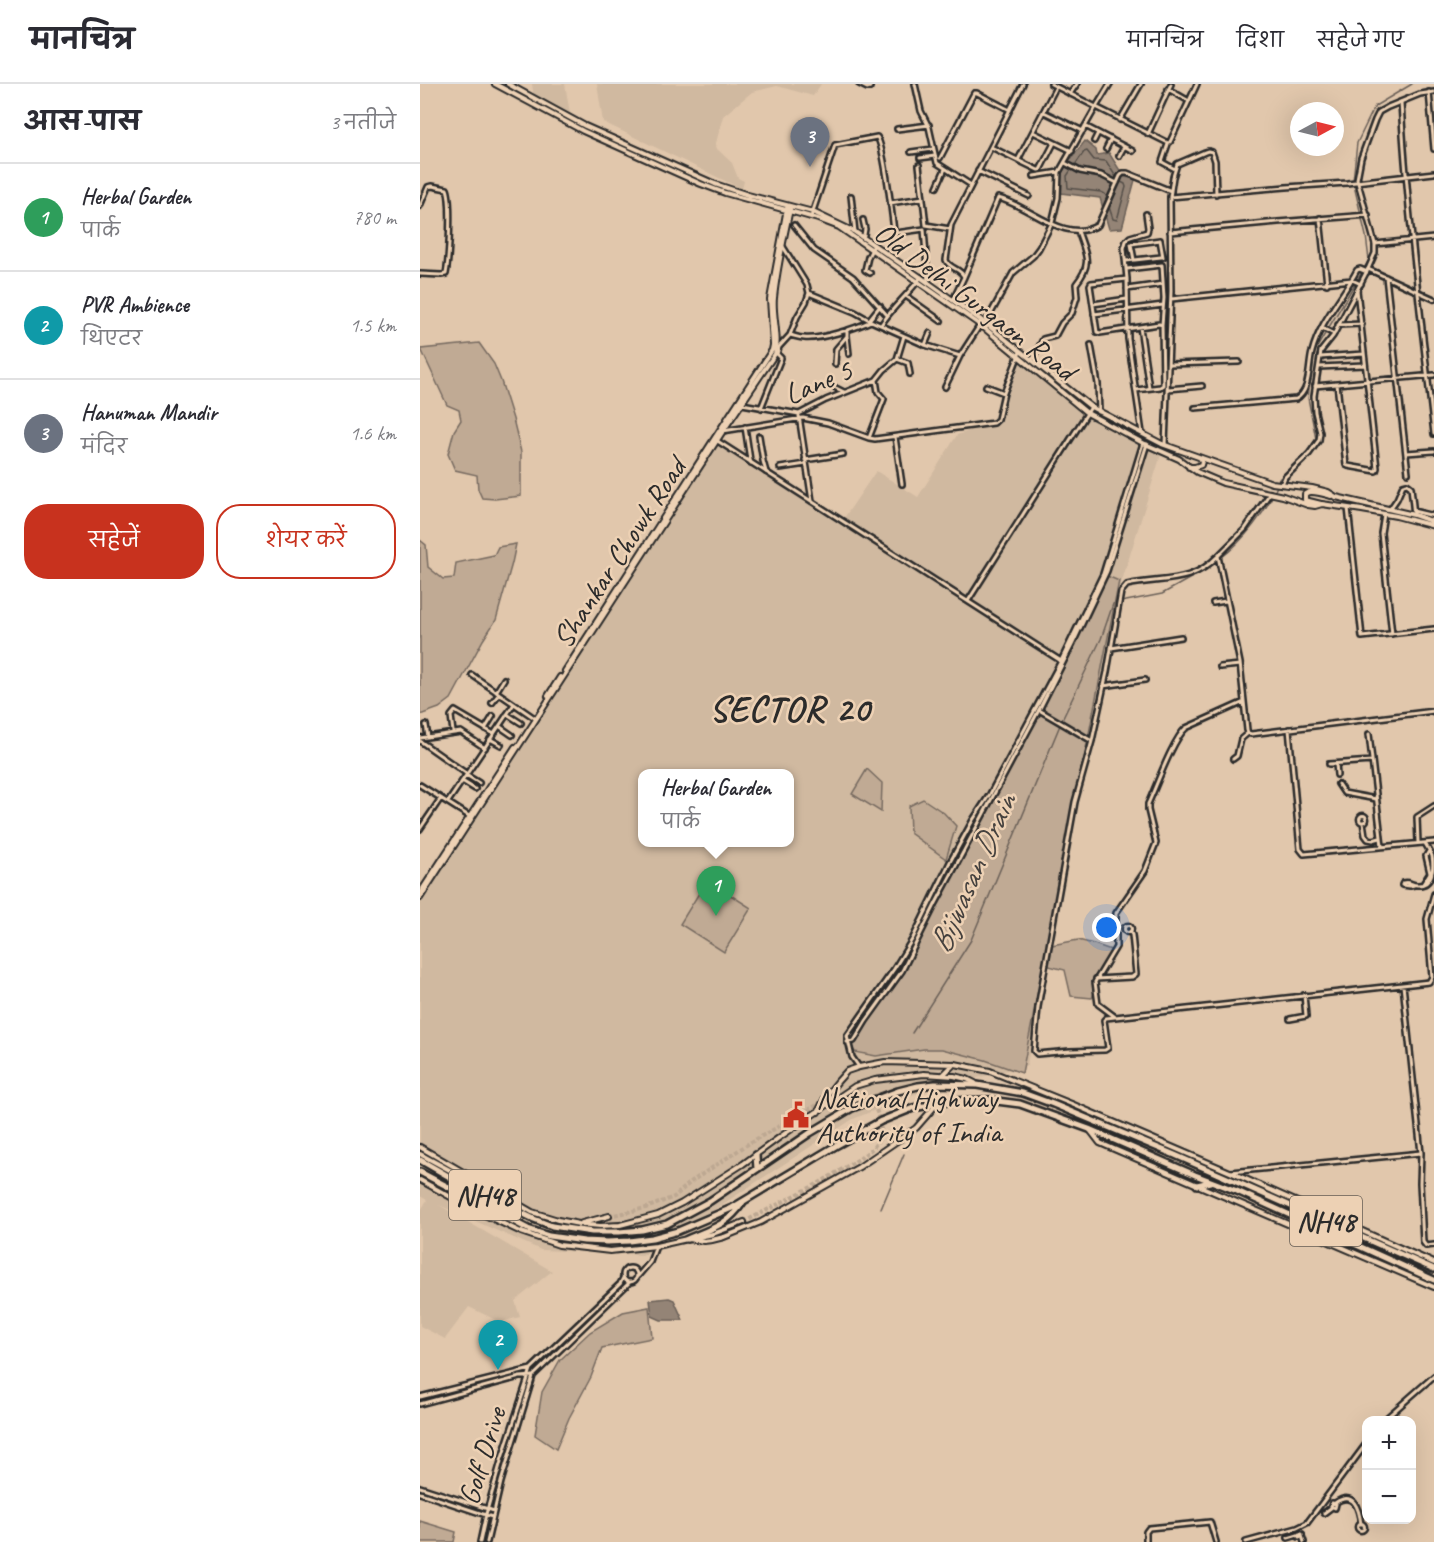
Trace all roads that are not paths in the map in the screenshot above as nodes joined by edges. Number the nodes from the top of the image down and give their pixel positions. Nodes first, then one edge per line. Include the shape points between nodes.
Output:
1 (508, 84) edge
2 (859, 84) edge
3 (915, 84) edge
4 (1023, 84) edge
5 (1051, 84) edge
6 (1077, 84) edge
7 (1110, 84) edge
8 (1141, 84) edge
9 (1171, 84) edge
10 (1197, 84) edge
11 (497, 85) edge
12 (870, 87) dead end
13 (1056, 87) junction
14 (1168, 89) junction
15 (1429, 92) junction
16 (1434, 92) edge
17 (1070, 94) junction
18 (1188, 101) junction
19 (1401, 102) junction
20 (1096, 107) junction
21 (1010, 110) junction
22 (1044, 111) junction
23 (1120, 120) junction
24 (929, 125) junction
25 (1085, 126) junction
26 (897, 129) dead end
27 (1083, 131) junction
28 (1033, 132) junction
29 (1098, 133) junction
30 (1148, 134) junction
31 (1111, 140) junction
32 (1094, 141) dead end
33 (1054, 143) junction
34 (1168, 143) junction
35 (1124, 146) junction
36 (991, 147) junction
37 (1106, 148) dead end
38 (933, 149) junction
39 (1434, 149) edge
40 (1133, 151) dead end
41 (911, 152) dead end
42 (1072, 152) junction
43 (935, 156) junction
44 (1119, 156) dead end
45 (920, 158) dead end
46 (940, 158) dead end
47 (1018, 160) junction
48 (1065, 163) junction
49 (919, 165) dead end
50 (945, 169) junction
51 (1175, 169) junction
52 (1039, 170) junction
53 (978, 171) junction
54 (1059, 172) junction
55 (1434, 173) edge
56 (1041, 175) junction
57 (1034, 176) dead end
58 (1406, 176) junction
59 (1356, 182) junction
60 (1117, 183) junction
61 (971, 185) junction
62 (715, 186) junction
63 (937, 187) dead end
64 (1171, 191) junction
65 (1215, 194) junction
66 (851, 196) dead end
67 (1029, 196) dead end
68 (1170, 197) junction
69 (923, 198) junction
70 (890, 203) junction
71 (420, 206) edge
72 (789, 208) junction
73 (812, 214) junction
74 (1146, 214) dead end
75 (1368, 215) junction
76 (1320, 218) junction
77 (863, 220) dead end
78 (1052, 223) junction
79 (794, 225) dead end
80 (950, 229) junction
81 (1078, 231) junction
82 (855, 232) junction
83 (1170, 232) junction
84 (861, 237) junction
85 (1434, 238) edge
86 (1412, 240) junction
87 (1375, 244) junction
88 (781, 245) junction
89 (873, 247) junction
90 (1134, 260) junction
91 (1126, 261) junction
92 (1127, 269) junction
93 (1367, 271) junction
94 (870, 273) dead end
95 (420, 274) edge
96 (964, 277) junction
97 (1386, 277) junction
98 (920, 279) junction
99 (1127, 279) junction
100 (928, 282) junction
101 (1356, 282) junction
102 (1163, 284) junction
103 (1327, 284) junction
104 (1127, 289) junction
105 (1357, 290) junction
106 (809, 293) junction
107 (1419, 293) junction
108 (906, 296) junction
109 (1127, 299) junction
110 (1434, 299) edge
111 (953, 300) junction
112 (1171, 300) junction
113 (1093, 304) junction
114 (1164, 304) junction
115 (880, 306) junction
116 (1128, 309) junction
117 (1094, 314) junction
118 (887, 315) junction
119 (870, 321) junction
120 (940, 321) dead end
121 (1362, 324) junction
122 (881, 325) junction
123 (983, 325) junction
124 (1162, 325) junction
125 (1338, 325) junction
126 (1140, 327) junction
127 (1322, 328) junction
128 (1128, 329) junction
129 (847, 330) junction
130 (930, 333) dead end
131 (1333, 333) junction
132 (790, 335) junction
133 (847, 336) junction
134 (904, 336) junction
135 (925, 345) junction
136 (1091, 345) dead end
137 (849, 354) dead end
138 (1019, 354) junction
139 (1364, 354) junction
140 (960, 356) junction
141 (1320, 357) junction
142 (897, 359) junction
143 (1032, 361) junction
144 (1239, 362) dead end
145 (836, 364) dead end
146 (1169, 364) junction
147 (1365, 364) junction
148 (1319, 367) junction
149 (910, 374) dead end
150 (1427, 375) junction
151 (1434, 375) edge
152 (1398, 378) junction
153 (1312, 379) junction
154 (876, 380) junction
155 (1368, 380) junction
156 (1337, 384) junction
157 (832, 386) dead end
158 (986, 386) dead end
159 (1202, 386) dead end
160 (1315, 386) junction
161 (945, 387) dead end
162 (1149, 388) junction
163 (1168, 389) junction
164 (1136, 390) junction
165 (844, 392) junction
166 (1004, 393) junction
167 (742, 404) junction
168 (1091, 407) junction
169 (761, 408) junction
170 (1195, 408) dead end
171 (1100, 412) junction
172 (1088, 413) junction
173 (799, 416) junction
174 (746, 427) junction
175 (723, 431) junction
176 (1142, 433) junction
177 (1434, 434) edge
178 (759, 436) dead end
179 (895, 437) junction
180 (869, 438) junction
181 (715, 440) junction
182 (1145, 443) junction
183 (1165, 445) junction
184 (1434, 451) edge
185 (1406, 453) junction
186 (843, 454) dead end
187 (1199, 458) junction
188 (805, 462) junction
189 (751, 463) junction
190 (1189, 467) junction
191 (780, 468) dead end
192 (766, 472) junction
193 (1408, 473) dead end
194 (902, 483) dead end
195 (1279, 484) junction
196 (1273, 494) junction
197 (1336, 497) junction
198 (812, 501) junction
199 (1322, 504) junction
200 (1348, 507) junction
201 (1389, 510) junction
202 (1414, 513) junction
203 (1384, 514) junction
204 (1434, 516) edge
205 (1434, 522) edge
206 (1434, 526) edge
207 (1218, 556) junction
208 (968, 601) junction
209 (1227, 601) junction
210 (1213, 603) dead end
211 (1434, 629) edge
212 (1392, 634) junction
213 (1181, 637) dead end
214 (1111, 648) junction
215 (1062, 661) junction
216 (1240, 665) junction
217 (1220, 667) dead end
218 (472, 675) dead end
219 (504, 679) dead end
220 (1145, 680) dead end
221 (493, 684) dead end
222 (1103, 686) junction
223 (490, 688) junction
224 (497, 693) junction
225 (1244, 702) junction
226 (492, 703) dead end
227 (514, 704) junction
228 (1039, 710) junction
229 (1434, 711) edge
230 (507, 714) junction
231 (493, 716) dead end
232 (535, 718) junction
233 (521, 723) dead end
234 (426, 725) dead end
235 (499, 726) junction
236 (485, 729) junction
237 (1289, 729) junction
238 (453, 732) junction
239 (494, 734) junction
240 (1248, 734) junction
241 (1369, 734) dead end
242 (512, 735) dead end
243 (428, 736) junction
244 (490, 739) junction
245 (420, 740) edge
246 (1092, 741) junction
247 (501, 745) dead end
248 (485, 748) junction
249 (1233, 759) dead end
250 (1372, 761) junction
251 (1329, 764) dead end
252 (1336, 764) junction
253 (467, 775) junction
254 (1337, 775) dead end
255 (462, 781) junction
256 (478, 783) dead end
257 (1338, 784) dead end
258 (420, 785) edge
259 (475, 789) dead end
260 (441, 798) junction
261 (1376, 799) junction
262 (448, 802) junction
263 (1434, 806) edge
264 (469, 816) junction
265 (1363, 822) dead end
266 (420, 828) edge
267 (1380, 838) junction
268 (1434, 842) edge
269 (1418, 843) junction
270 (1425, 843) junction
271 (1382, 846) junction
272 (1414, 885) dead end
273 (420, 892) edge
274 (1434, 894) edge
275 (420, 898) edge
276 (1131, 932) dead end
277 (1096, 979) junction
278 (1403, 985) junction
279 (1304, 995) junction
280 (1114, 1017) junction
281 (1290, 1019) dead end
282 (848, 1042) junction
283 (955, 1064) junction
284 (859, 1067) junction
285 (944, 1074) junction
286 (977, 1085) junction
287 (937, 1104) junction
288 (818, 1112) junction
289 (1089, 1129) junction
290 (420, 1147) edge
291 (1421, 1153) junction
292 (420, 1154) edge
293 (756, 1155) junction
294 (420, 1160) edge
295 (757, 1169) junction
296 (420, 1172) edge
297 (1230, 1172) junction
298 (467, 1174) junction
299 (420, 1180) edge
300 (1211, 1181) junction
301 (1197, 1185) junction
302 (744, 1201) junction
303 (609, 1216) tunnel mouth
304 (744, 1222) tunnel mouth
305 (579, 1224) junction
306 (687, 1239) junction
307 (1434, 1245) edge
308 (656, 1246) junction
309 (1434, 1263) edge
310 (1434, 1269) edge
311 (636, 1277) junction
312 (623, 1278) junction
313 (630, 1282) junction
314 (1433, 1284) edge
315 (531, 1369) junction
316 (533, 1376) junction
317 (1434, 1376) edge
318 (528, 1377) junction
319 (420, 1397) edge
320 (420, 1404) edge
321 (1389, 1416) edge
322 (1362, 1449) edge
323 (501, 1461) junction
324 (507, 1464) junction
325 (420, 1487) edge
326 (420, 1493) edge
327 (1325, 1500) junction
328 (1333, 1505) junction
329 (487, 1509) junction
330 (494, 1511) junction
331 (1324, 1513) dead end
332 (486, 1515) junction
333 (492, 1516) junction
334 (1361, 1524) dead end
335 (1302, 1526) junction
336 (1300, 1535) junction
337 (1288, 1538) dead end
338 (480, 1542) edge
339 (487, 1542) edge
340 (1146, 1542) edge
341 (1216, 1542) edge
342 (1246, 1542) edge
343 (1304, 1542) edge

1 - 62 main road, Old Delhi Gurgaon Road via 585,126
2 - 12 street
3 - 24 street via 919,106
4 - 21 street
5 - 13 street
6 - 17 street
7 - 20 street
8 - 23 street
9 - 14 street
10 - 18 street
11 - 62 main road, Old Delhi Gurgaon Road via 583,131
13 - 17 street
13 - 22 street
14 - 18 street
14 - 30 street
15 - 16 street
15 - 19 street
15 - 39 street
17 - 20 street
18 - 34 street
19 - 58 street
19 - 59 street via 1377,115
20 - 23 street
20 - 25 street
21 - 36 street
21 - 46 street via 974,93
22 - 27 street
22 - 28 street
23 - 30 street
24 - 26 street
24 - 38 street
25 - 27 street
25 - 29 street
27 - 42 street
28 - 33 street
28 - 47 street
29 - 31 street
29 - 32 street
30 - 34 street
31 - 35 street
31 - 37 street
33 - 42 street
33 - 52 street
34 - 51 street via 1162,162
35 - 40 street
35 - 44 street
36 - 47 street
36 - 53 street
38 - 41 street
38 - 43 street
42 - 48 street
43 - 45 street
43 - 50 street
47 - 52 street
48 - 54 street
48 - 60 street
49 - 69 street
50 - 61 street
50 - 63 street
51 - 64 street
51 - 65 street via 1179,162 1210,151 1215,160
52 - 56 street
53 - 61 street
53 - 67 street
54 - 56 street
54 - 78 street
55 - 58 street
56 - 57 street
58 - 59 street
58 - 86 street
59 - 65 street
59 - 75 street
60 - 64 street via 1121,174 1127,173
60 - 81 street via 1098,225
61 - 80 street
62 - 72 main road, Old Delhi Gurgaon Road
64 - 68 street
65 - 68 street
66 - 82 street
68 - 83 street
69 - 70 street
69 - 80 street via 926,225
70 - 73 street via 877,137 836,145
70 - 100 street via 895,233 924,230
71 - 95 street via 428,187 447,189 446,274
72 - 73 main road, Old Delhi Gurgaon Road
72 - 88 main road, Shankar Chowk Road
73 - 82 main road, Old Delhi Gurgaon Road
73 - 89 main road, Old Delhi Gurgaon Road
74 - 91 street via 1148,230 1126,241
75 - 76 street
75 - 87 street
76 - 83 street
76 - 103 street
77 - 84 street via 865,229
78 - 81 street
78 - 96 street via 998,198
78 - 123 street via 1037,252 1013,273
79 - 115 street via 814,250 853,277
80 - 96 street via 947,262
81 - 143 street via 1087,265 1076,284 1072,312 1053,338 1043,339
82 - 84 main road, Old Delhi Gurgaon Road
83 - 112 street
84 - 89 main road, Old Delhi Gurgaon Road
85 - 86 street
86 - 87 street
86 - 107 street
87 - 93 street
88 - 106 street via 805,280
88 - 167 main road, Shankar Chowk Road via 773,299 777,349
88 - 181 main road, Shankar Chowk Road via 770,298 772,350
89 - 94 street via 865,270
89 - 98 main road, Old Delhi Gurgaon Road
90 - 90 street via 1131,244 1160,240 1162,257
90 - 91 street
91 - 92 street
92 - 99 street
92 - 102 street via 1162,265
93 - 97 street
93 - 101 street
93 - 101 street via 1358,270
96 - 111 street
97 - 107 street
97 - 152 street
98 - 100 main road, Old Delhi Gurgaon Road
98 - 108 street
98 - 123 main road, Old Delhi Gurgaon Road
99 - 104 street
99 - 113 street via 1090,284
100 - 111 main road, Old Delhi Gurgaon Road
101 - 103 street
101 - 105 street
101 - 127 street
102 - 104 street
102 - 114 street
103 - 112 street
104 - 109 street
105 - 121 street
105 - 125 street
106 - 119 street
106 - 132 street
107 - 110 street
107 - 150 street
108 - 118 street
108 - 120 street
109 - 113 street
109 - 116 street
111 - 123 main road, Old Delhi Gurgaon Road
112 - 146 street
113 - 117 street
114 - 116 street
114 - 124 street
115 - 118 street
115 - 119 street
116 - 117 street
116 - 128 street
117 - 128 street via 1099,333
118 - 122 street
119 - 122 street
119 - 129 street
121 - 125 street
121 - 139 street
122 - 134 street
123 - 138 main road, Old Delhi Gurgaon Road
123 - 140 street
124 - 126 street
124 - 162 street via 1163,385
125 - 131 street
126 - 128 street
126 - 162 street
127 - 131 street
127 - 153 street via 1312,352
128 - 164 street
129 - 132 street via 810,338
129 - 133 street
130 - 135 street
131 - 141 street
132 - 169 street via 779,347 777,354 781,358
133 - 137 street
133 - 145 street via 836,349
134 - 135 street
134 - 142 street, Lane 5
135 - 140 street
136 - 171 street
138 - 143 main road, Old Delhi Gurgaon Road
138 - 166 street
138 - 172 main road, Old Delhi Gurgaon Road
139 - 141 street
139 - 147 street
140 - 161 street
141 - 148 street
142 - 149 street via 909,363
142 - 154 street, Lane 5
143 - 168 main road, Old Delhi Gurgaon Road
144 - 146 street
146 - 163 street
147 - 148 street
147 - 155 street
148 - 153 street
150 - 151 street
150 - 152 street
150 - 177 street
152 - 155 street
152 - 185 street
153 - 160 street
153 - 170 street via 1296,399
154 - 165 street, Lane 5
154 - 180 street via 884,399
155 - 156 street
155 - 156 street via 1375,472 1346,465
156 - 160 street
157 - 165 street
158 - 166 street
159 - 163 street
160 - 195 street via 1319,440
162 - 164 street
163 - 183 street
164 - 176 street
165 - 173 street, Lane 5
166 - 179 street via 994,423
167 - 169 street
167 - 175 main road, Shankar Chowk Road
168 - 171 main road, Old Delhi Gurgaon Road
168 - 172 street
169 - 173 street
171 - 176 main road, Old Delhi Gurgaon Road
172 - 182 main road, Old Delhi Gurgaon Road
172 - 208 street
173 - 174 street, Lane 5
173 - 180 street
173 - 188 street
174 - 175 street, Lane 5
174 - 189 street
175 - 181 main road, Shankar Chowk Road
176 - 183 main road, Old Delhi Gurgaon Road
178 - 192 street
179 - 180 street
179 - 194 street
181 - 189 street
181 - 232 main road, Shankar Chowk Road
182 - 190 main road, Old Delhi Gurgaon Road
182 - 215 street via 1107,571
183 - 187 main road, Old Delhi Gurgaon Road
184 - 185 street
185 - 193 street
186 - 188 street
187 - 190 main road via 1201,465
187 - 195 main road, Old Delhi Gurgaon Road
188 - 191 street
188 - 198 street
189 - 192 street
190 - 196 main road, Old Delhi Gurgaon Road via 1223,483
192 - 198 street
195 - 197 main road, Old Delhi Gurgaon Road via 1312,488
196 - 199 main road, Old Delhi Gurgaon Road via 1308,505
196 - 207 street
197 - 199 main road via 1311,491 1305,494 1305,500
197 - 201 main road, Old Delhi Gurgaon Road
198 - 208 street
199 - 200 main road, Old Delhi Gurgaon Road
200 - 203 main road, Old Delhi Gurgaon Road
200 - 212 street via 1362,636
201 - 202 main road, Old Delhi Gurgaon Road
201 - 202 street via 1405,484 1411,487
202 - 204 street
202 - 205 main road, Old Delhi Gurgaon Road
203 - 206 main road, Old Delhi Gurgaon Road
203 - 212 street via 1381,533
207 - 209 street
207 - 214 street via 1202,570 1183,578 1124,587
208 - 215 street
209 - 210 street
209 - 216 street
211 - 212 street
213 - 214 street
214 - 222 street
215 - 228 street
215 - 282 street via 950,861 912,938 847,1036
216 - 217 street
216 - 225 street
218 - 223 street
219 - 224 street
220 - 222 street
221 - 223 street
222 - 246 street
223 - 224 street
224 - 226 street
224 - 227 street
225 - 240 street
225 - 277 street via 1186,728 1180,735 1148,804 1155,848 1143,875 1116,913 1116,948
227 - 230 street
227 - 232 street
228 - 246 street
228 - 282 street via 902,971 856,1038
229 - 237 street
230 - 233 street
230 - 235 street
231 - 236 street
232 - 264 main road, Shankar Chowk Road
232 - 275 main road, Shankar Chowk Road
234 - 243 street
235 - 239 street
235 - 242 street
236 - 238 street via 455,711 451,716
236 - 239 street
237 - 240 street
237 - 271 street via 1301,852 1306,855
238 - 243 street
238 - 248 street via 463,732
239 - 244 street
240 - 249 street via 1241,739
241 - 250 street
243 - 245 street
244 - 247 street
244 - 248 street
245 - 253 street
246 - 280 street via 1075,802 1038,1007 1034,1051 1037,1054 1105,1050 1108,1046 1104,1020
248 - 253 street
250 - 252 street
250 - 261 street
251 - 252 street
252 - 254 street
253 - 255 street
253 - 256 street
255 - 259 street
255 - 262 street
257 - 261 street via 1344,793
258 - 260 street
260 - 262 street
260 - 266 street
261 - 267 street
262 - 264 street
263 - 269 street via 1418,817
264 - 273 main road, Shankar Chowk Road
265 - 267 street via 1368,839
267 - 271 street
268 - 270 street
269 - 270 street
269 - 271 street
270 - 272 street via 1433,874 1427,883
274 - 278 street via 1427,919 1431,980
276 - 277 street via 1136,974
277 - 280 street via 1098,1004
278 - 279 street
278 - 291 street
279 - 280 street
279 - 281 street via 1306,1016
282 - 284 street
283 - 284 main road via 890,1062
283 - 285 main road
283 - 297 main road via 1017,1081
284 - 288 main road via 847,1071
285 - 286 main road
285 - 288 main road via 893,1077 855,1086
286 - 295 highway, NH48 via 918,1086 852,1107
286 - 310 highway, NH48 via 1023,1093 1053,1104
287 - 289 highway, NH48 via 989,1100 1020,1104
287 - 302 highway, NH48 via 913,1108 881,1121
287 - 306 main road via 916,1128 859,1167 761,1222 712,1240
288 - 293 main road
289 - 300 highway, NH48
289 - 301 main road via 1100,1143
290 - 298 main road
291 - 297 street
291 - 307 street via 1423,1242 1426,1246
292 - 298 main road via 455,1173
293 - 295 highway
293 - 305 main road via 658,1215 620,1224
294 - 295 highway, NH48 via 534,1219 592,1232 642,1230 666,1224 710,1201
296 - 302 highway, NH48 via 528,1229 584,1241 652,1238 678,1231
297 - 309 main road
298 - 305 main road via 532,1212
299 - 308 main road via 523,1233 559,1245 610,1251
300 - 301 highway
300 - 314 highway, NH48 via 1408,1269
301 - 314 main road
302 - 306 highway via 730,1219
303 - 305 main road
304 - 306 main road
306 - 308 main road
308 - 311 street via 650,1262
311 - 312 street via 634,1269 628,1268 623,1271
311 - 313 street
312 - 313 street
312 - 315 street, Golf Drive
313 - 316 street, Golf Drive
315 - 318 street, Golf Drive
315 - 319 street
316 - 318 street
316 - 324 street, Golf Drive
317 - 321 street
318 - 320 street
318 - 323 street, Golf Drive
322 - 327 street
323 - 324 street
323 - 329 street, Golf Drive
324 - 330 street, Golf Drive
325 - 329 street
326 - 332 street
327 - 328 street
327 - 335 street
328 - 331 street
328 - 334 street via 1344,1499 1355,1503
329 - 330 street
329 - 332 street, Golf Drive
330 - 333 street, Golf Drive
332 - 333 street
332 - 338 street, Golf Drive
333 - 339 street, Golf Drive
335 - 336 street
335 - 342 street
336 - 337 street
336 - 343 street
340 - 341 street via 1149,1528 1210,1522

